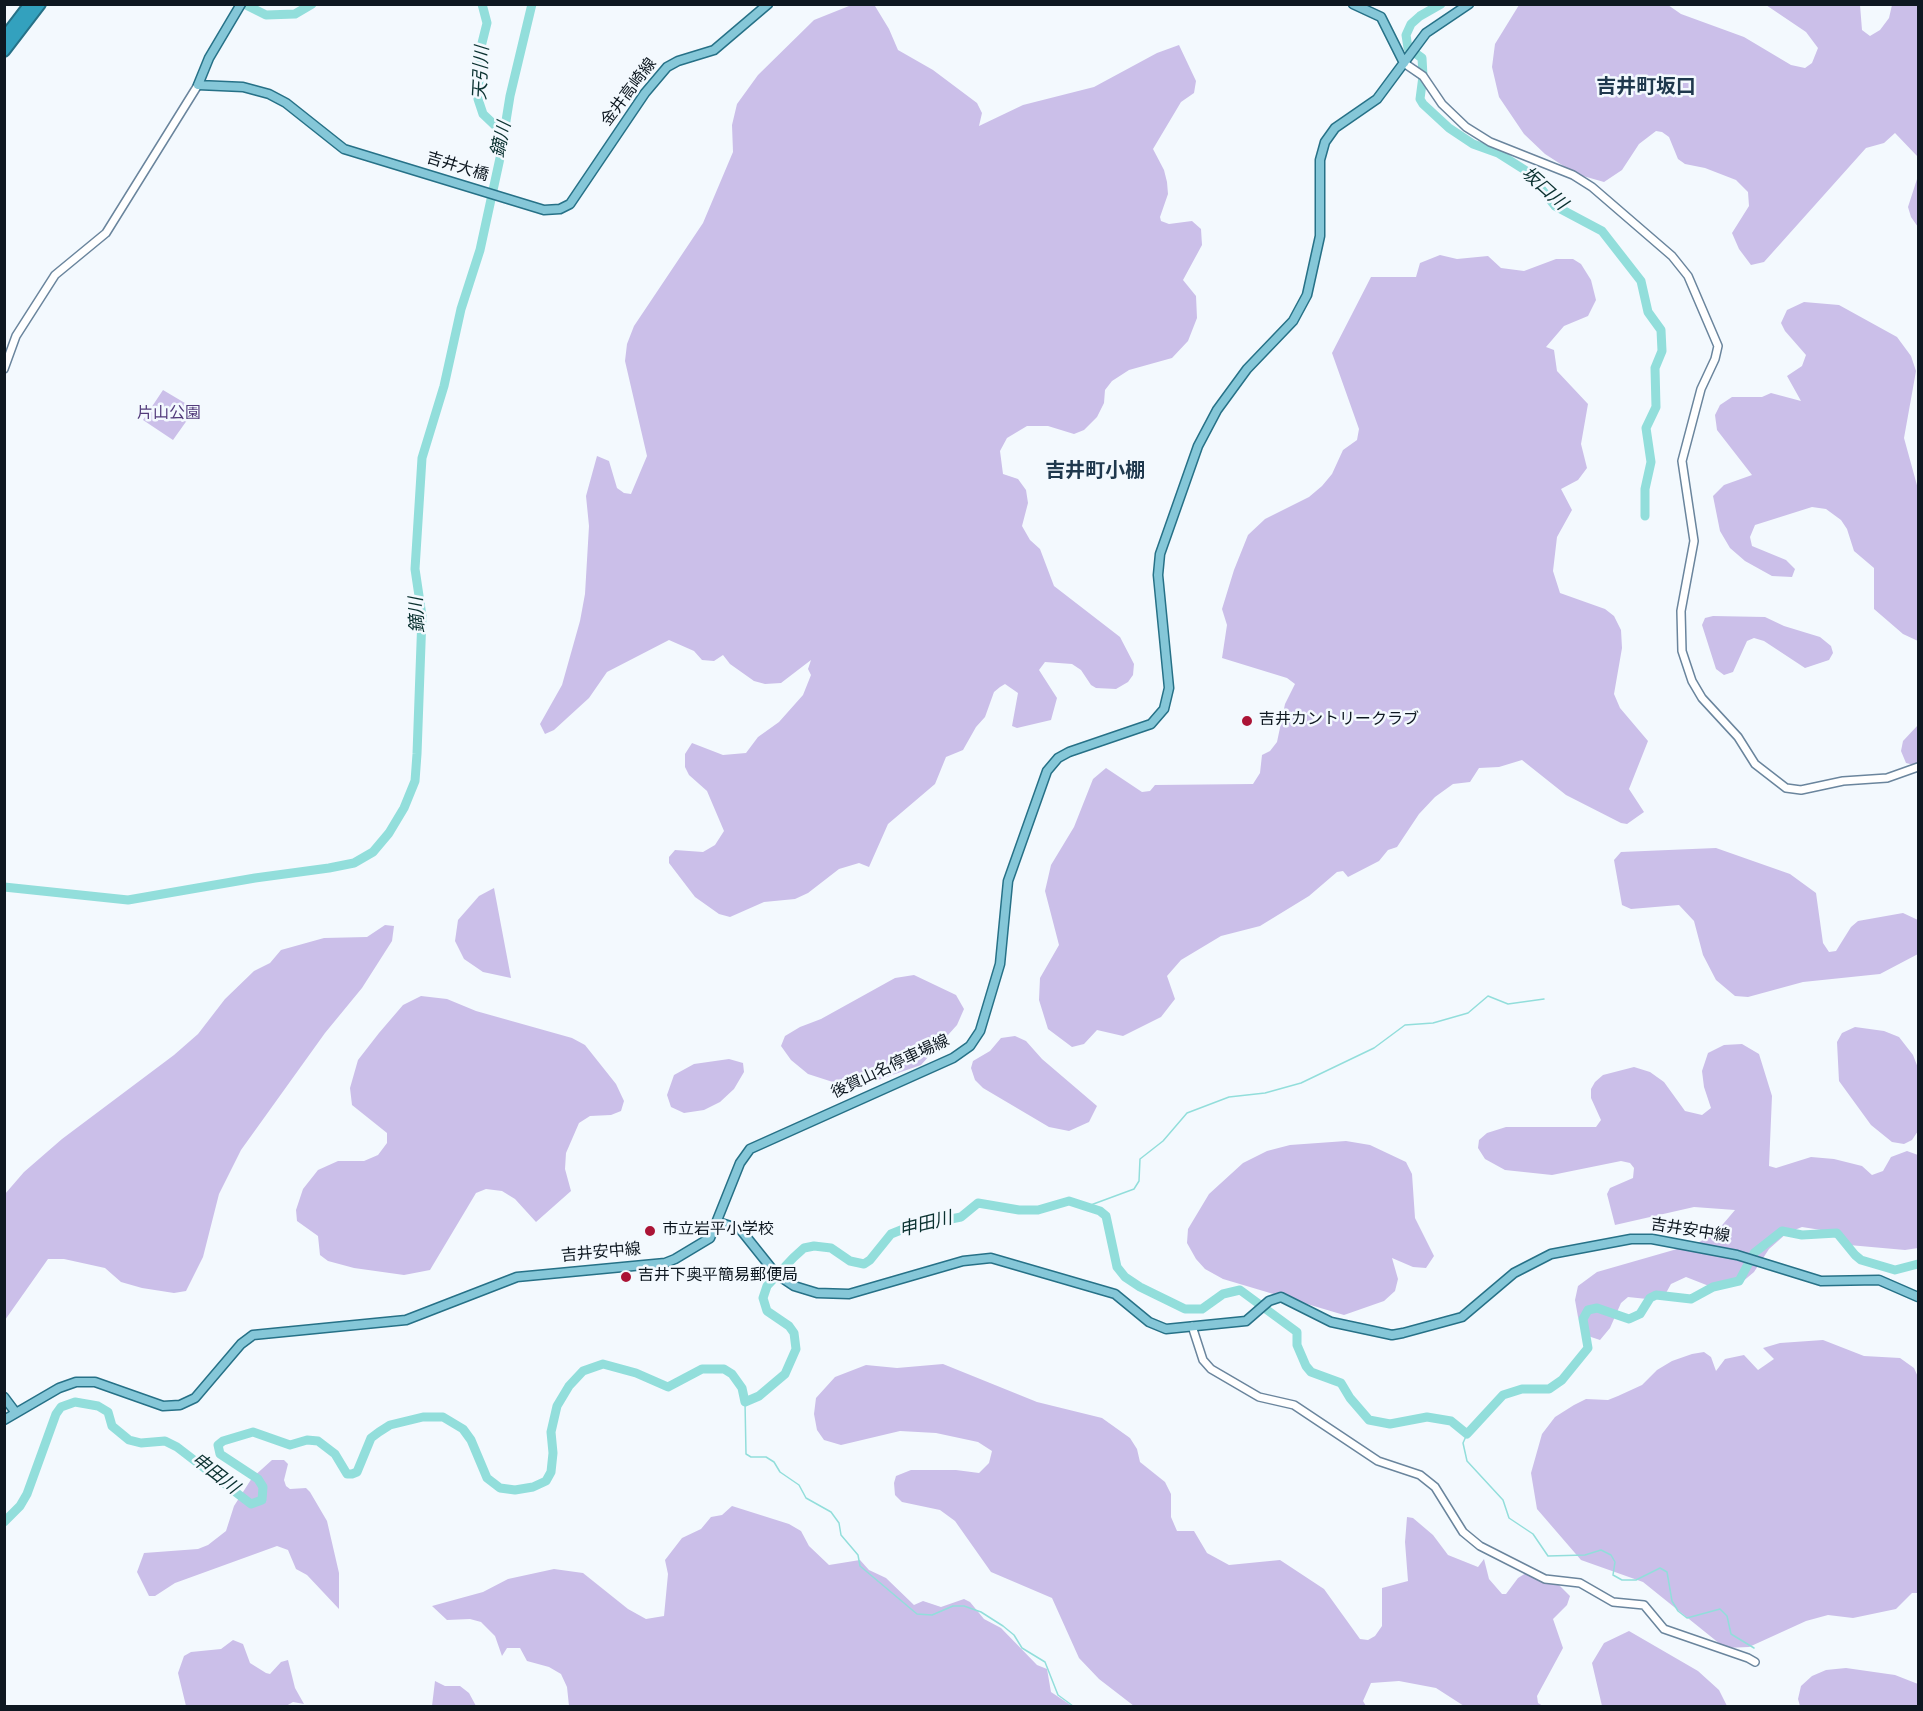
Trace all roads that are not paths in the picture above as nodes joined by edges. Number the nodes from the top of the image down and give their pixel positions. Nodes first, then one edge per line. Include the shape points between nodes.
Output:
1 (30, 4) edge
2 (40, 4) edge
3 (768, 4) edge
4 (1353, 4) edge
5 (1470, 4) edge
6 (240, 7) edge
7 (4, 38) edge
8 (4, 51) edge
9 (1404, 63) junction
10 (198, 85) junction
11 (533, 207) joint
12 (6, 356) edge
13 (4, 369) edge
14 (1918, 767) edge
15 (718, 1222) junction
16 (1918, 1297) edge
17 (1192, 1326) junction
18 (4, 1397) edge
19 (16, 1413) junction
20 (4, 1420) edge
21 (1755, 1662) dead end

1 - 7 highway
2 - 8 highway
3 - 11 main road, 金井高崎線 via 714,50 667,67 570,204 552,210
4 - 9 main road via 1381,17
5 - 9 main road, 後賀山名停車場線 via 1426,33
6 - 10 main road via 209,58
9 - 14 street via 1423,76 1442,104 1466,127 1490,142 1573,175 1592,187 1672,256 1688,276 1718,346 1701,389 1682,461 1694,541 1681,611 1682,651 1702,698 1738,737 1755,764 1786,788 1887,778
9 - 15 main road, 後賀山名停車場線 via 1377,99 1335,128 1325,142 1320,160 1322,225 1305,301 1293,321 1228,393 1198,446 1179,496 1158,564 1169,688 1164,709 1151,724 1070,752 1058,758 1047,771 1008,881 1000,964 980,1031 970,1046 953,1058 750,1149 740,1163
10 - 11 main road, 吉井大橋 via 243,87 269,94 344,148
10 - 12 street via 111,226 99,240 59,269
12 - 13 street
15 - 17 main road, 吉井安中線 via 740,1229 783,1279 817,1293 849,1294 963,1261 991,1258 1116,1294 1157,1327
15 - 19 main road, 吉井安中線 via 706,1242 665,1263 525,1275 405,1320 253,1335 195,1398 180,1405 162,1406 94,1382 76,1382
16 - 17 main road, 吉井安中線 via 1879,1280 1821,1281 1737,1255 1652,1239 1631,1239 1551,1254 1514,1273 1462,1317 1392,1335 1325,1320 1281,1297 1246,1321
17 - 21 street via 1203,1360 1211,1369 1259,1397 1294,1405 1378,1461 1420,1475 1435,1487 1463,1532 1480,1546 1545,1579 1580,1583 1613,1602 1644,1605 1664,1629
18 - 19 main road
19 - 20 main road

